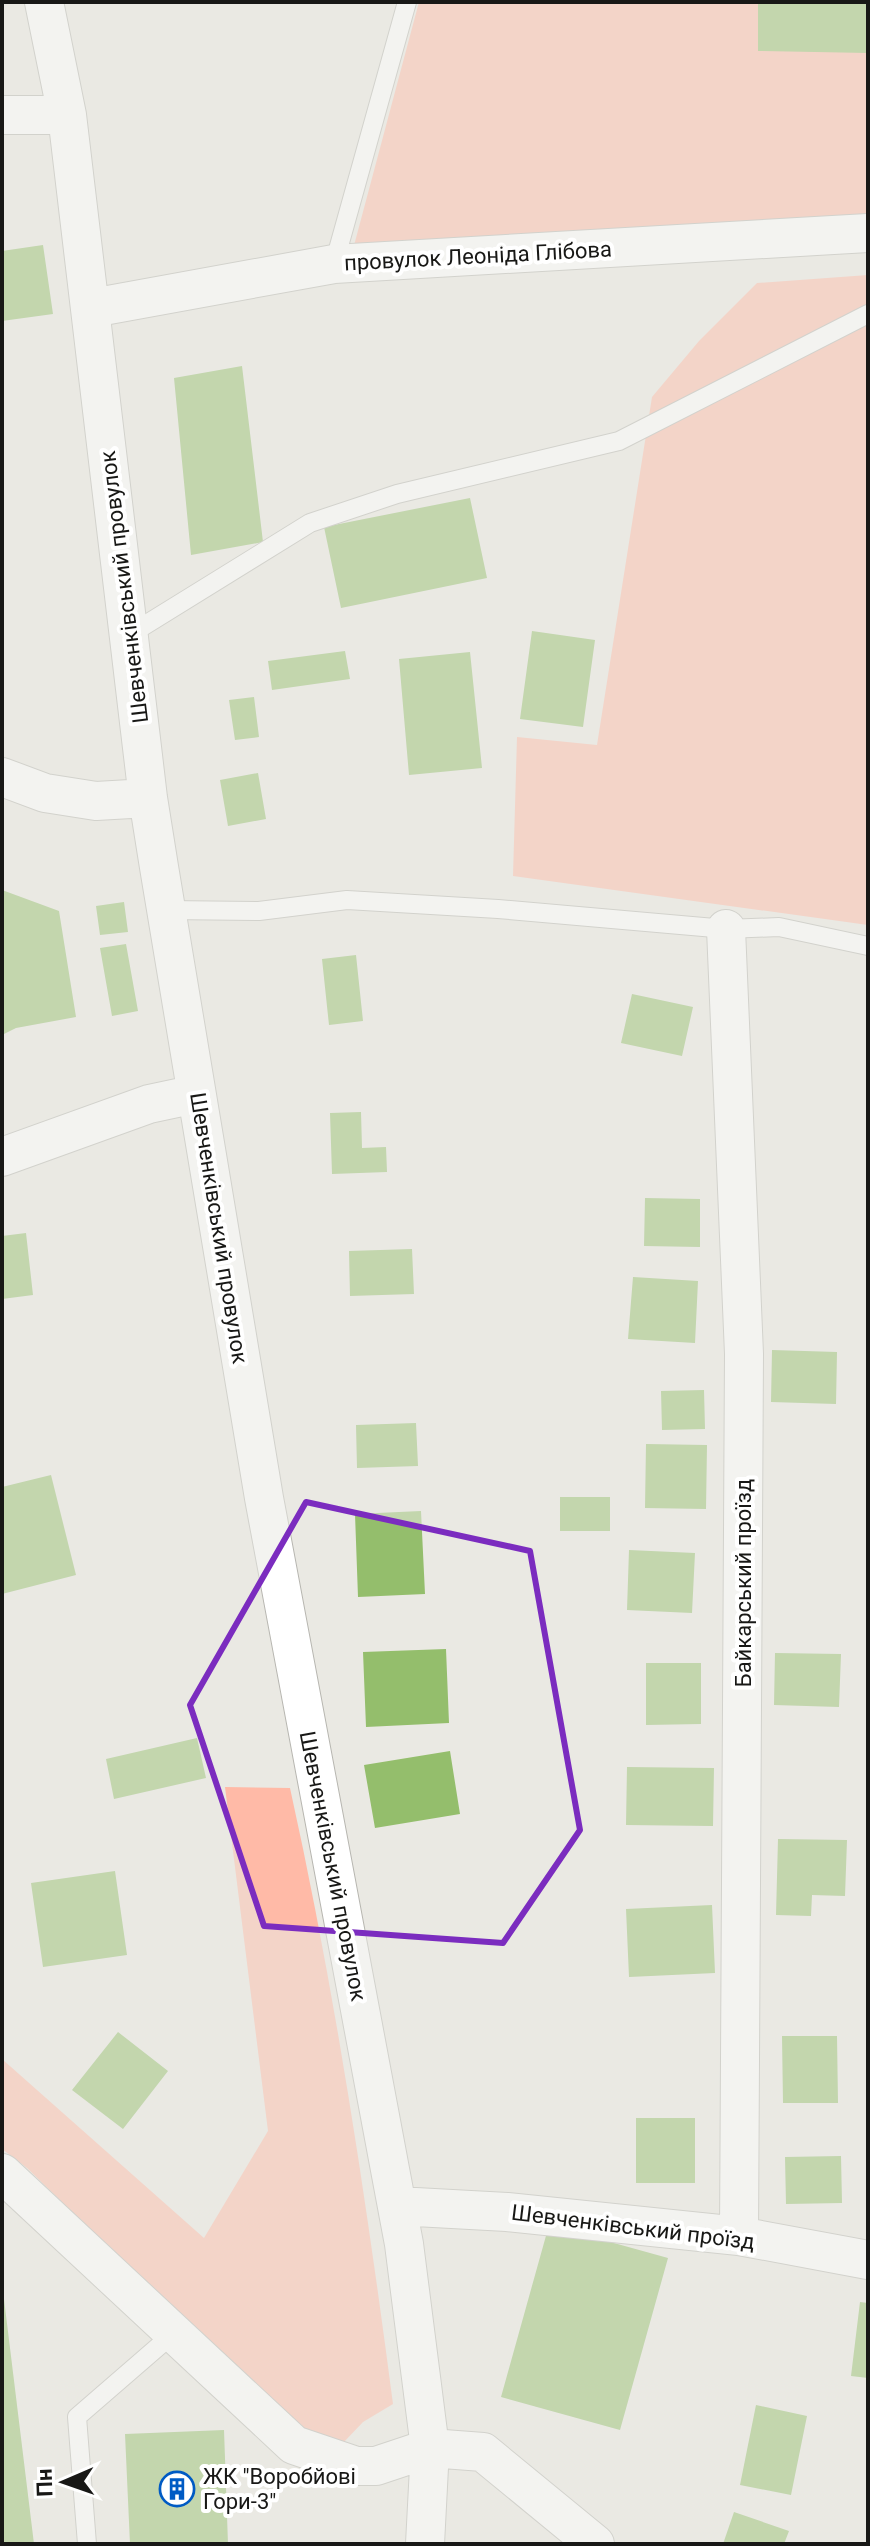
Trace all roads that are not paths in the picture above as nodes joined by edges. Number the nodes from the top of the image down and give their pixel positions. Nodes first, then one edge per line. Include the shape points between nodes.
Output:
1 (44, 2) edge
2 (407, 2) edge
3 (2, 115) edge
4 (67, 115) junction
5 (868, 233) edge
6 (334, 264) junction
7 (92, 308) junction
8 (868, 314) edge
9 (129, 635) junction
10 (2, 777) edge
11 (148, 798) junction
12 (166, 910) junction
13 (726, 929) junction
14 (868, 946) edge
15 (196, 1094) junction
16 (2, 1157) edge
17 (2, 2173) edge
18 (397, 2206) junction
19 (739, 2236) junction
20 (868, 2260) edge
21 (174, 2333) junction
22 (430, 2448) junction
23 (87, 2544) edge
24 (425, 2544) edge
25 (595, 2544) edge

1 - 4 street, Шевченківський провулок
2 - 6 lane
3 - 4 street
4 - 7 street, Шевченківський провулок
5 - 6 street, провулок Леоніда Глібова
6 - 7 street, провулок Леоніда Глібова
7 - 9 street, Шевченківський провулок
8 - 9 lane via 619,441 397,494 310,523
9 - 11 street, Шевченківський провулок
10 - 11 street via 45,793 96,801
11 - 12 street, Шевченківський провулок
12 - 13 lane via 259,911 347,900
12 - 15 street, Шевченківський провулок
13 - 14 lane via 779,927
13 - 19 street, Байкарський проїзд via 744,1354
15 - 16 street via 149,1104
15 - 18 street, Шевченківський провулок via 264,1498
17 - 21 street
18 - 19 street, Шевченківський проїзд
18 - 22 street, Шевченківський провулок
19 - 20 street, Шевченківський проїзд
21 - 22 street via 294,2445 356,2466 376,2466
21 - 23 lane via 77,2417
22 - 24 street, Шевченківський провулок
22 - 25 street via 483,2452

